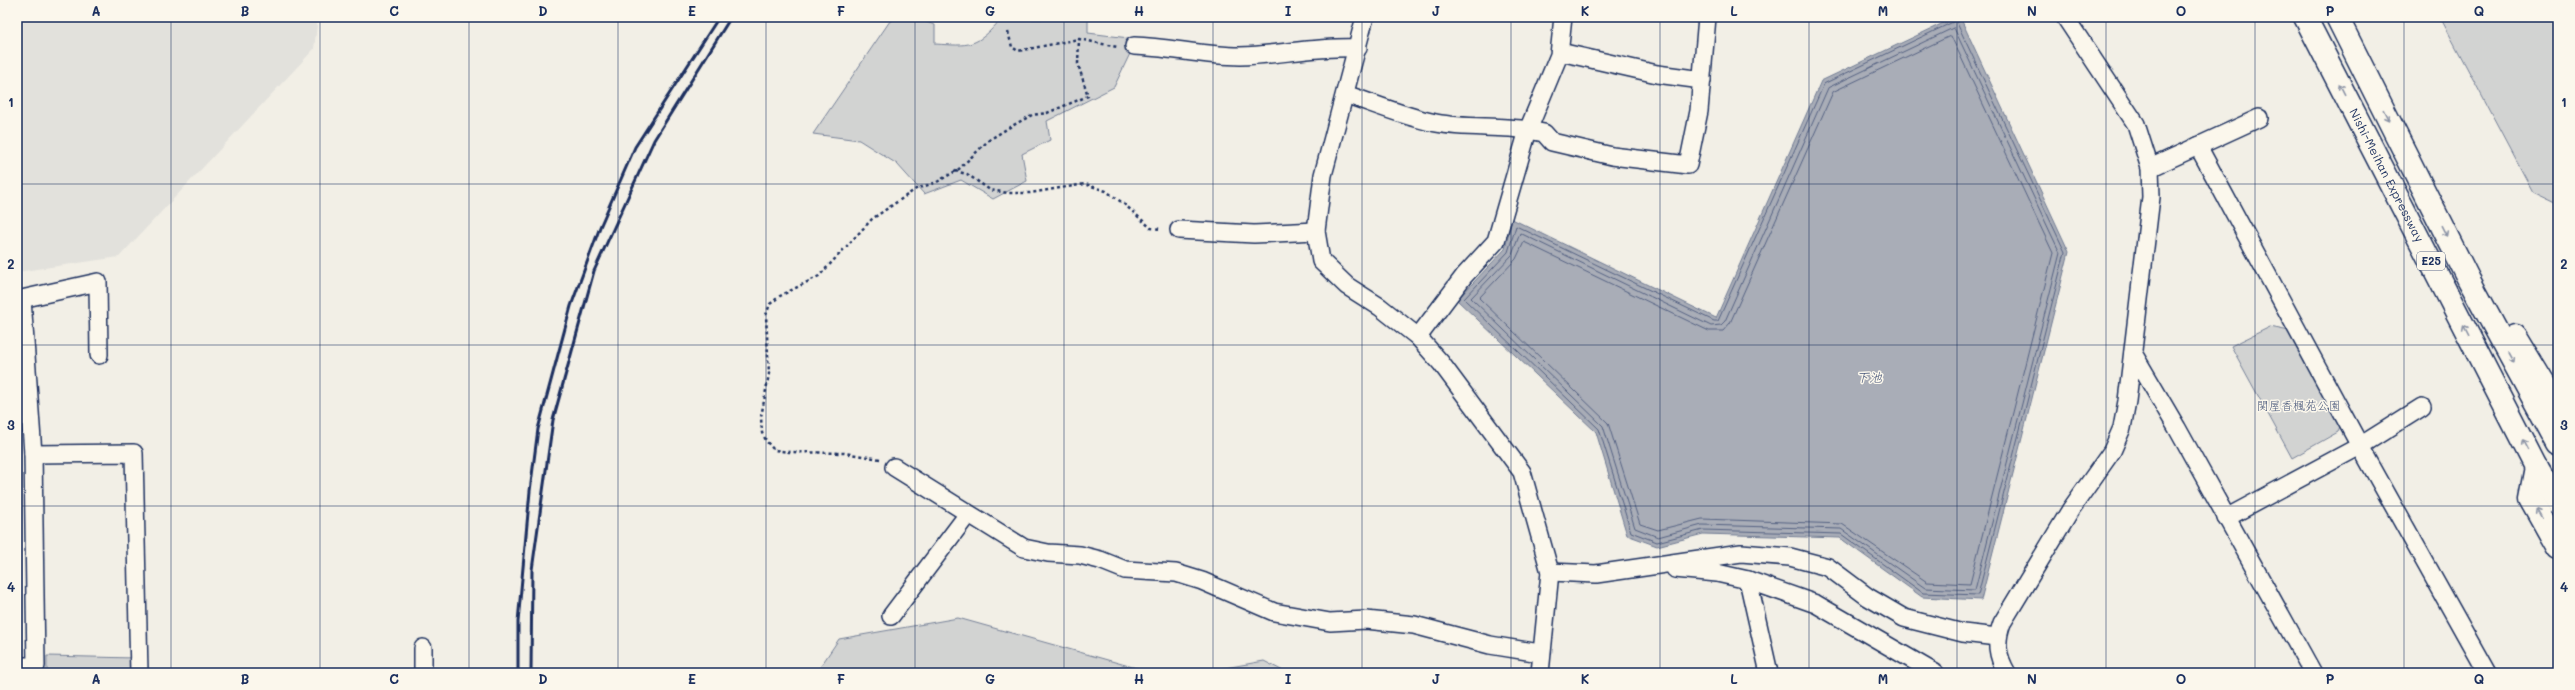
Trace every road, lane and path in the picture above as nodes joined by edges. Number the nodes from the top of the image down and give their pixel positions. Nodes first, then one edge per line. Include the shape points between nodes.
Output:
1 (1365, 17) edge
2 (1563, 17) edge
3 (1707, 17) edge
4 (2065, 17) edge
5 (2305, 17) edge
6 (2337, 17) edge
7 (1008, 32) dead end
8 (1079, 39) junction
9 (1134, 46) joint
10 (1358, 48) junction
11 (1560, 52) junction
12 (1702, 80) junction
13 (1345, 94) junction
14 (2259, 118) dead end
15 (1528, 130) junction
16 (2198, 146) junction
17 (2150, 168) junction
18 (955, 171) junction
19 (1179, 230) joint
20 (1316, 232) junction
21 (2468, 280) junction
22 (20, 300) edge
23 (1418, 337) junction
24 (2133, 353) junction
25 (99, 354) dead end
26 (2422, 408) dead end
27 (2558, 408) edge
28 (2558, 444) edge
29 (2360, 446) junction
30 (33, 454) junction
31 (894, 467) joint
32 (2536, 467) junction
33 (2558, 504) edge
34 (968, 514) junction
35 (2226, 518) junction
36 (2558, 548) edge
37 (1654, 565) junction
38 (1550, 572) junction
39 (1748, 580) junction
40 (892, 616) dead end
41 (1997, 637) junction
42 (423, 648) dead end
43 (1540, 652) junction
44 (17, 666) edge
45 (139, 673) edge
46 (423, 673) edge
47 (1540, 673) edge
48 (1769, 673) edge
49 (1934, 673) edge
50 (2007, 673) edge
51 (2314, 673) edge
52 (2487, 673) edge

1 - 10 street
2 - 11 street
3 - 12 street
4 - 17 street via 2136,124
32 -> 5 highway, Nishi-Meihan Expressway / E25
6 -> 21 highway, E25
7 - 8 path via 1012,47 1018,51
8 - 9 path via 1116,47
8 - 18 path via 1078,64 1088,96 1047,113 1032,115 1010,127 989,140
9 - 10 street via 1240,56 1326,48
10 - 13 street
11 - 12 street via 1657,74
11 - 15 street
12 - 15 street via 1688,165 1612,156 1552,142 1544,133
13 - 15 street via 1436,123
13 - 20 street via 1323,175
14 - 16 street
15 - 23 street via 1496,240 1464,276
16 - 17 street
16 - 29 street
17 - 24 street via 2151,197
18 - 19 path via 968,174 990,190 1008,193 1030,193 1085,184 1106,191 1151,228
18 - 31 path via 916,189 872,219 819,276 780,296 770,304 766,315 770,374 761,418 762,433 767,442 774,450 789,452 867,455 893,462
19 - 20 street via 1254,234
20 - 23 street via 1321,261 1347,286 1380,307
21 - 27 highway via 2486,288
21 -> 28 highway, E25
22 - 25 street via 98,282
22 - 30 street
23 - 38 street via 1441,363 1522,472
24 - 35 street
24 - 41 street via 2122,428 2112,451 2071,509 2002,623
26 - 29 street
29 - 35 street
29 - 52 street
30 - 44 street via 36,666
30 - 45 street via 134,453
31 - 34 street
32 - 33 highway, Nishi-Meihan Expressway / E25
36 -> 32 highway via 2530,498
34 - 40 street
34 - 43 street via 1024,548 1080,555 1125,570 1176,573 1202,581 1274,612 1330,622 1366,620 1414,625 1490,645
35 - 51 street
37 - 38 street via 1596,574
37 - 39 street via 1717,573
37 - 41 street via 1741,552 1790,557 1828,567 1868,597 1904,618 1963,633
38 - 43 street
39 - 48 street
39 - 49 street via 1816,604
41 - 50 street via 1997,650
42 - 46 street
43 - 47 street

